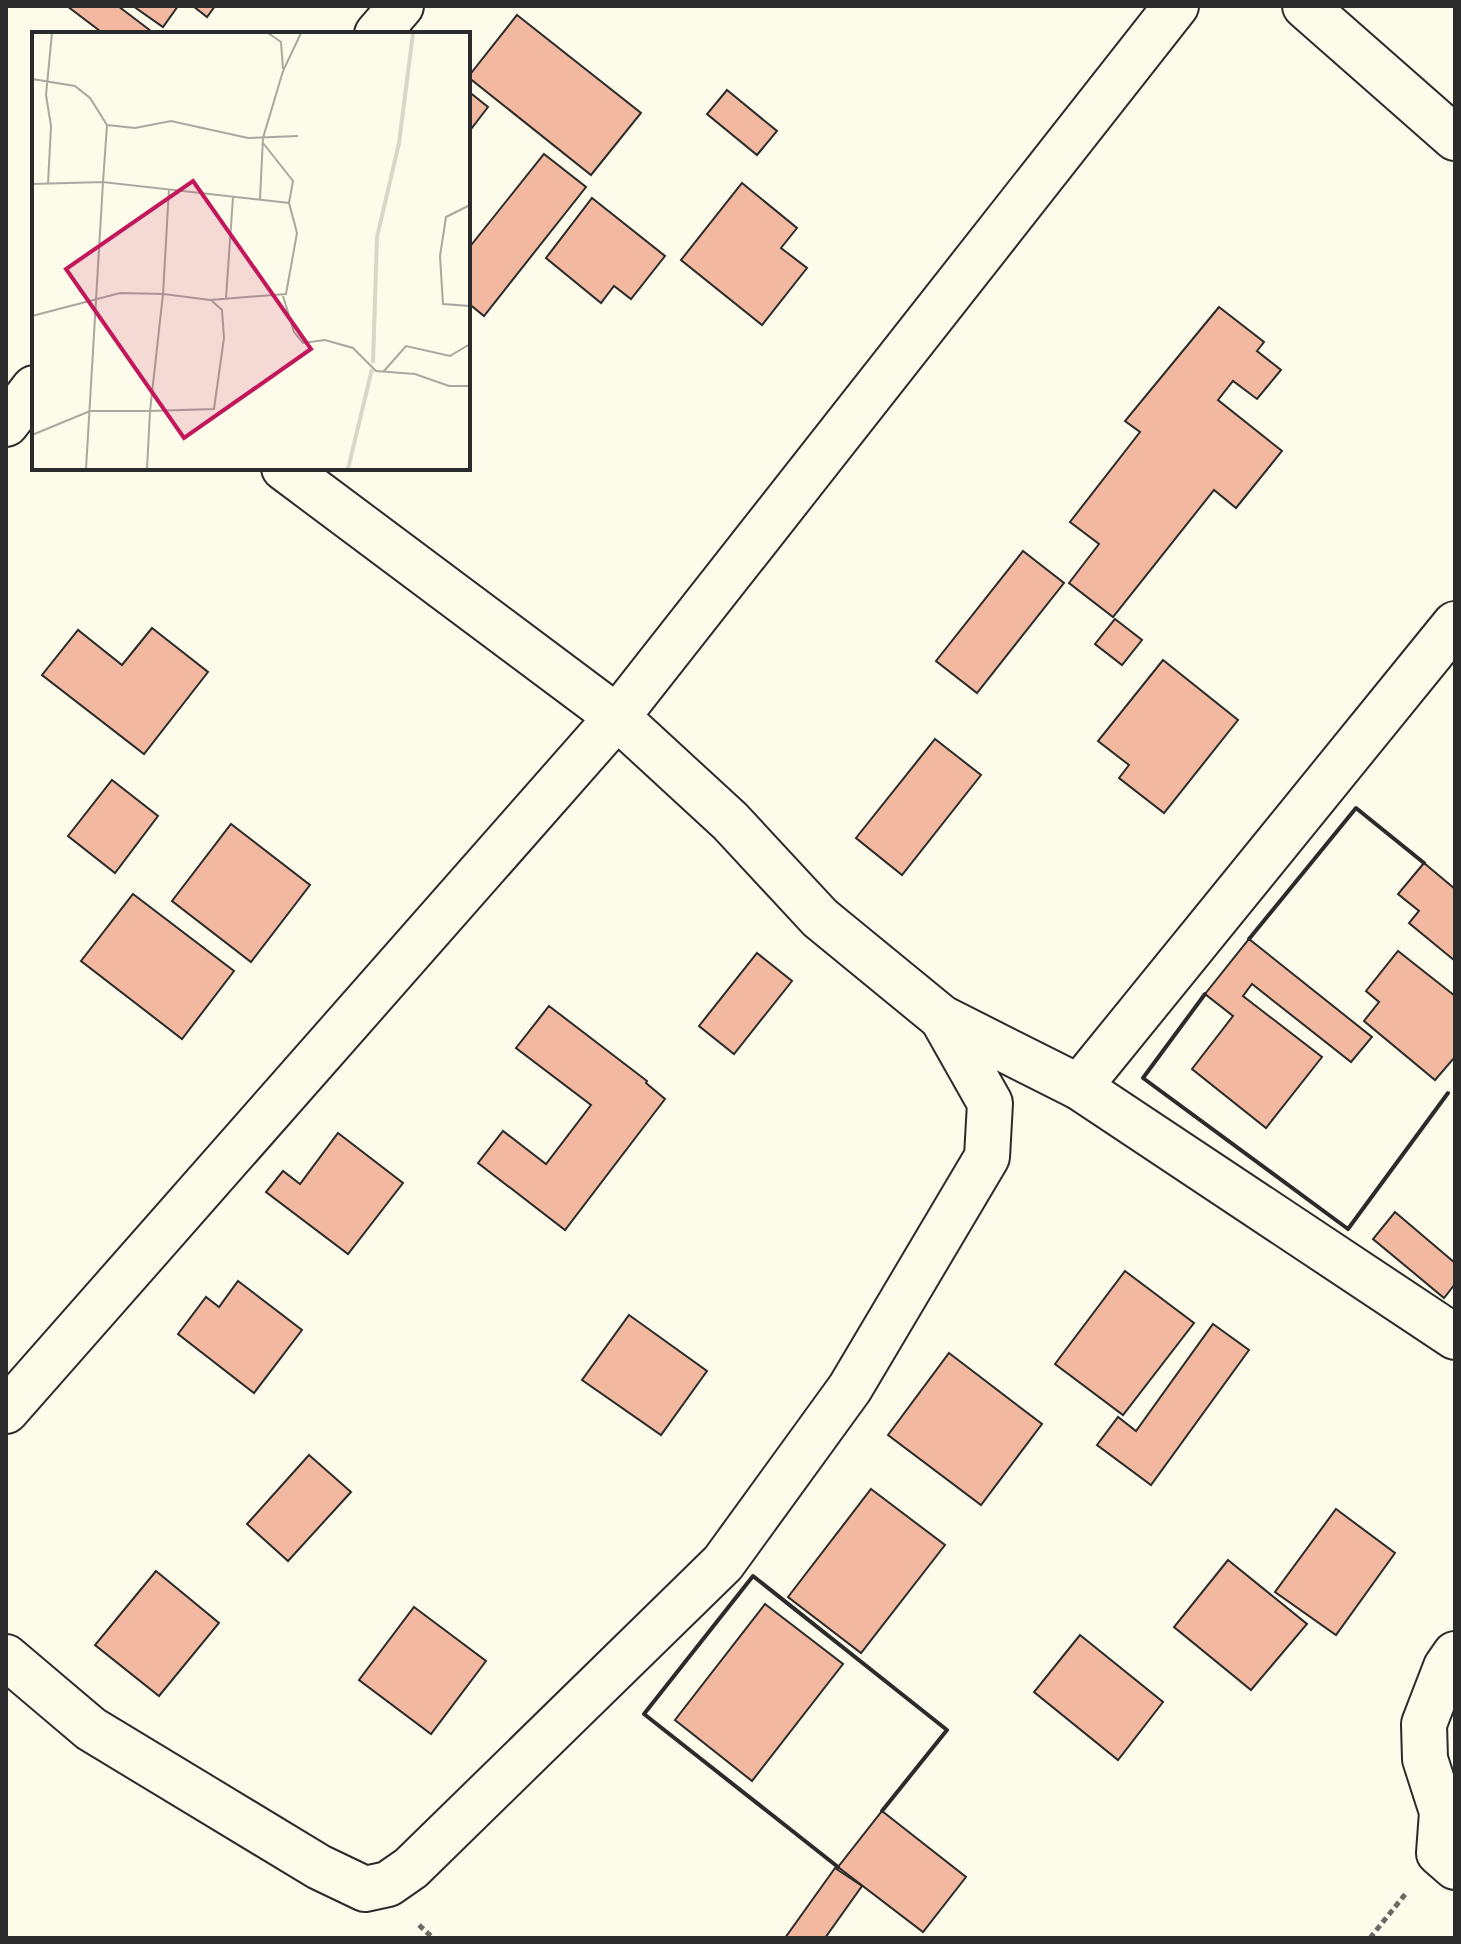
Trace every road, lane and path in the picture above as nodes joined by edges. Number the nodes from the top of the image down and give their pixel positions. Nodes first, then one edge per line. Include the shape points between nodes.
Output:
1 (401, 6) edge
2 (1176, 6) edge
3 (1305, 6) edge
4 (379, 32) edge
5 (1455, 138) edge
6 (287, 470) edge
7 (1455, 624) edge
8 (617, 717) junction
9 (942, 1018) junction
10 (1079, 1087) junction
11 (1455, 1337) edge
12 (6, 1411) edge
13 (1455, 1654) edge
14 (6, 1657) edge
15 (1455, 1867) edge

1 - 4 street
2 - 8 street
3 - 5 street
6 - 8 street
7 - 10 street
8 - 9 street via 730,821 820,918
8 - 12 street
9 - 10 street
9 - 14 street via 990,1103 987,1157 850,1388 723,1563 411,1868 388,1884 365,1889 319,1867 91,1729
10 - 11 street
13 - 15 street via 1424,1724 1425,1759 1442,1812 1439,1853

